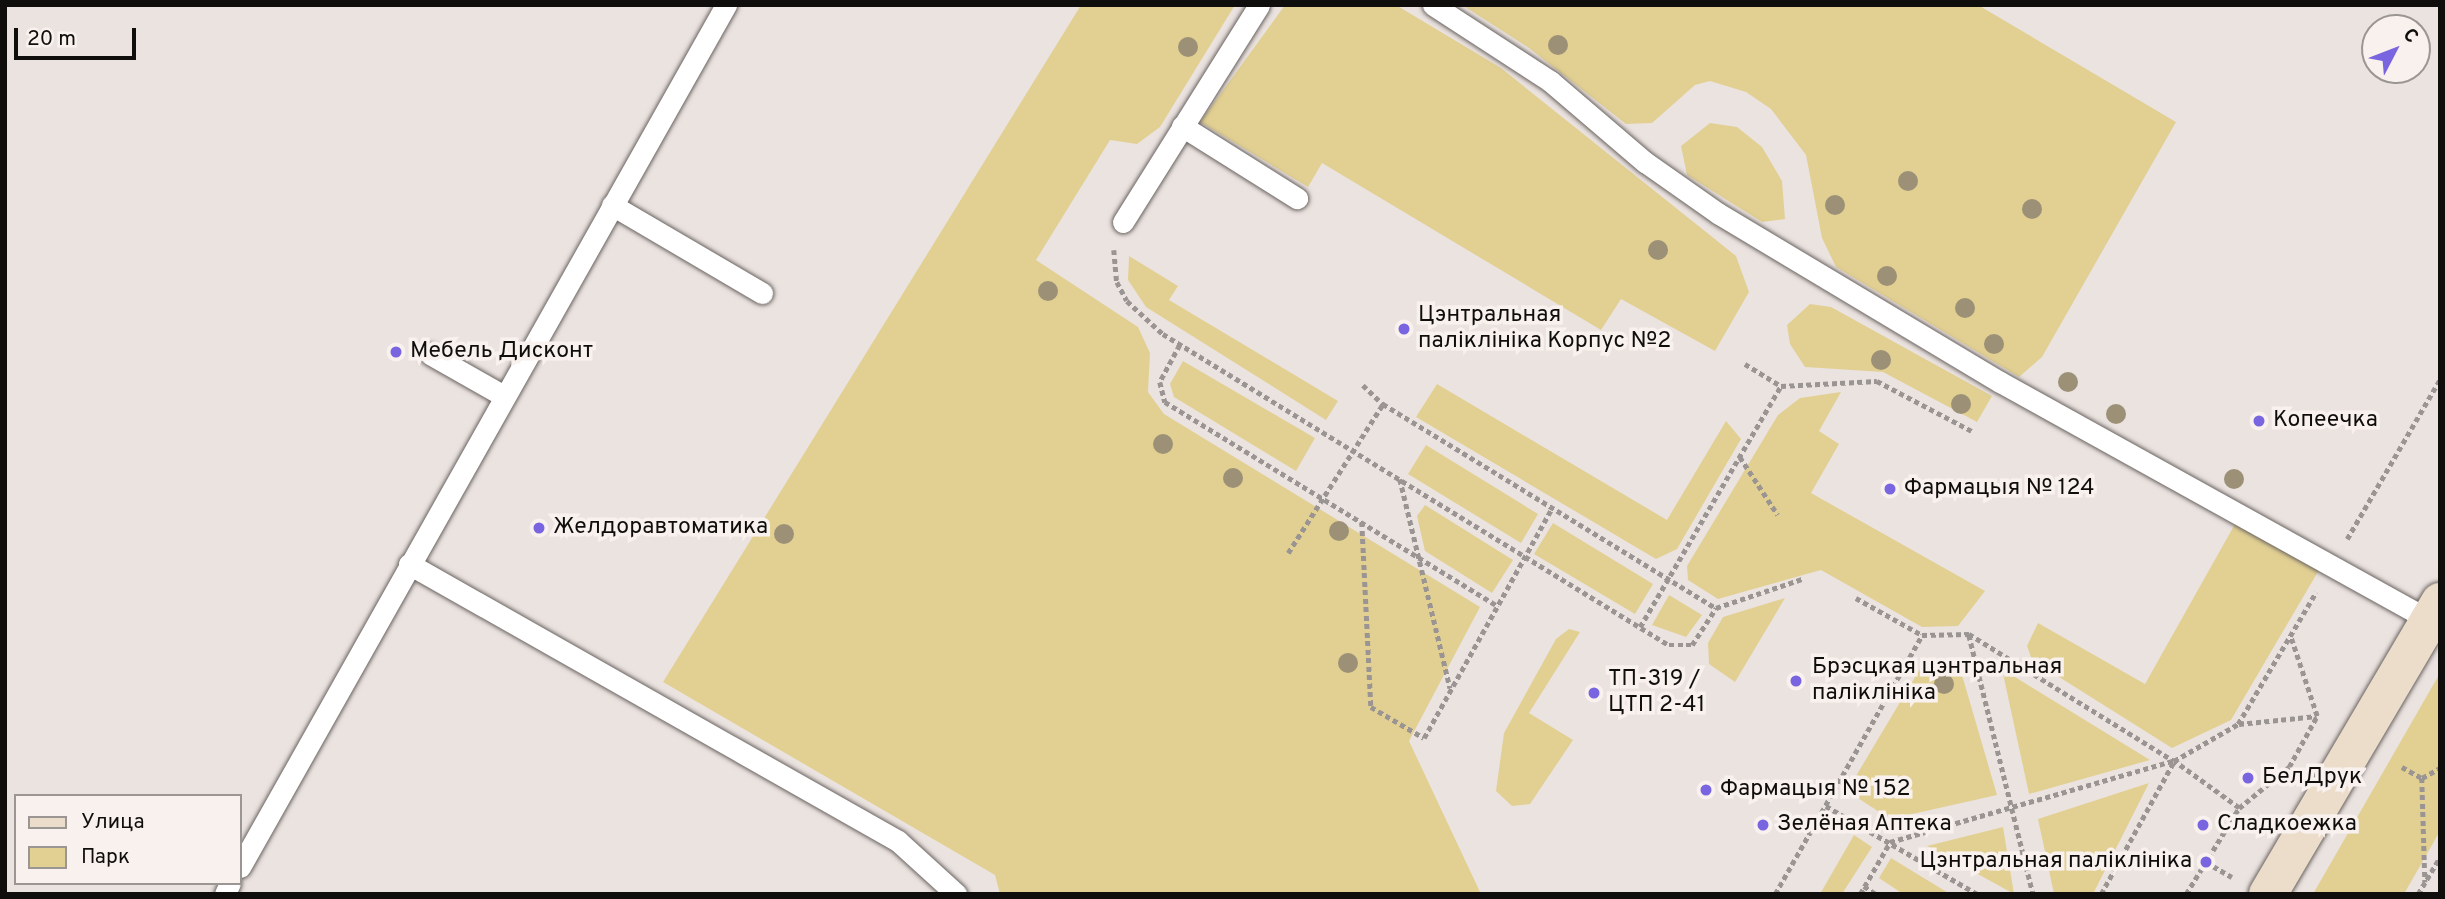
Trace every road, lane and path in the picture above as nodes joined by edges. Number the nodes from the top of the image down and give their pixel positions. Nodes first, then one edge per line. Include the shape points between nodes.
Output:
1 (726, 5) edge
2 (1259, 5) edge
3 (1433, 5) edge
4 (1182, 126) junction
5 (1297, 198) dead end
6 (612, 205) junction
7 (1123, 222) joint
8 (762, 293) dead end
9 (1180, 344) junction
10 (430, 354) dead end
11 (1745, 365) dead end
12 (2440, 379) edge
13 (1363, 385) dead end
14 (1781, 386) junction
15 (504, 396) junction
16 (1383, 404) junction
17 (1972, 431) dead end
18 (1354, 450) junction
19 (1740, 457) junction
20 (1400, 478) junction
21 (1322, 499) junction
22 (1552, 508) junction
23 (1778, 515) dead end
24 (1362, 522) junction
25 (1288, 554) dead end
26 (1418, 556) junction
27 (1525, 557) junction
28 (409, 564) junction
29 (2331, 566) junction
30 (1667, 578) junction
31 (1802, 579) dead end
32 (1856, 598) dead end
33 (1497, 606) junction
34 (1716, 608) junction
35 (2434, 611) edge
36 (1640, 628) junction
37 (1969, 634) junction
38 (1922, 635) junction
39 (2290, 635) junction
40 (1450, 690) junction
41 (2317, 716) junction
42 (2327, 722) dead end
43 (2238, 724) junction
44 (2174, 761) junction
45 (2402, 766) dead end
46 (2440, 768) edge
47 (2422, 778) junction
48 (1826, 806) junction
49 (2012, 808) junction
50 (2239, 808) junction
51 (1890, 842) junction
52 (2440, 857) edge
53 (242, 863) edge
54 (2425, 882) junction
55 (1864, 887) junction
56 (956, 894) edge
57 (1775, 894) edge
58 (1860, 894) edge
59 (1876, 894) edge
60 (1977, 894) edge
61 (2033, 894) edge
62 (2101, 894) edge
63 (2186, 894) edge
64 (2268, 894) edge
65 (2418, 894) edge

1 - 6 lane
2 - 4 lane
3 - 29 lane via 1550,80 1645,162 1718,214 2000,382
4 - 5 lane
4 - 7 lane
6 - 8 lane
6 - 15 lane
7 - 9 path via 1115,244 1116,282 1142,318
9 - 18 path
9 - 21 path via 1160,382 1165,402
10 - 15 lane
11 - 14 path
12 - 29 path
13 - 16 path
14 - 17 path via 1877,381
14 - 19 path
15 - 28 lane
16 - 18 path
16 - 22 path
18 - 20 path
18 - 21 path
19 - 23 path
19 - 30 path
20 - 26 path
20 - 27 path
21 - 24 path
21 - 25 path
22 - 27 path
22 - 30 path
24 - 26 path
24 - 40 path via 1371,706 1423,738
26 - 33 path
26 - 40 path
27 - 33 path
27 - 36 path
28 - 53 lane
28 - 56 lane via 898,841
29 - 35 lane
29 - 39 path
30 - 34 path
30 - 36 path
31 - 34 path
32 - 38 path
33 - 40 path
34 - 36 path via 1684,648
35 - 64 main road
37 - 38 path
37 - 44 path
37 - 49 path
38 - 48 path
39 - 41 path
39 - 43 path
41 - 42 path
41 - 43 path
41 - 50 path via 2289,767
43 - 44 path
44 - 49 path
44 - 50 path
44 - 62 path
45 - 47 path
46 - 47 path
47 - 54 path
48 - 51 path
48 - 57 path
49 - 51 path
49 - 61 path
50 - 63 path
51 - 55 path
51 - 60 path
52 - 54 path
54 - 65 path
55 - 58 path
55 - 59 path

